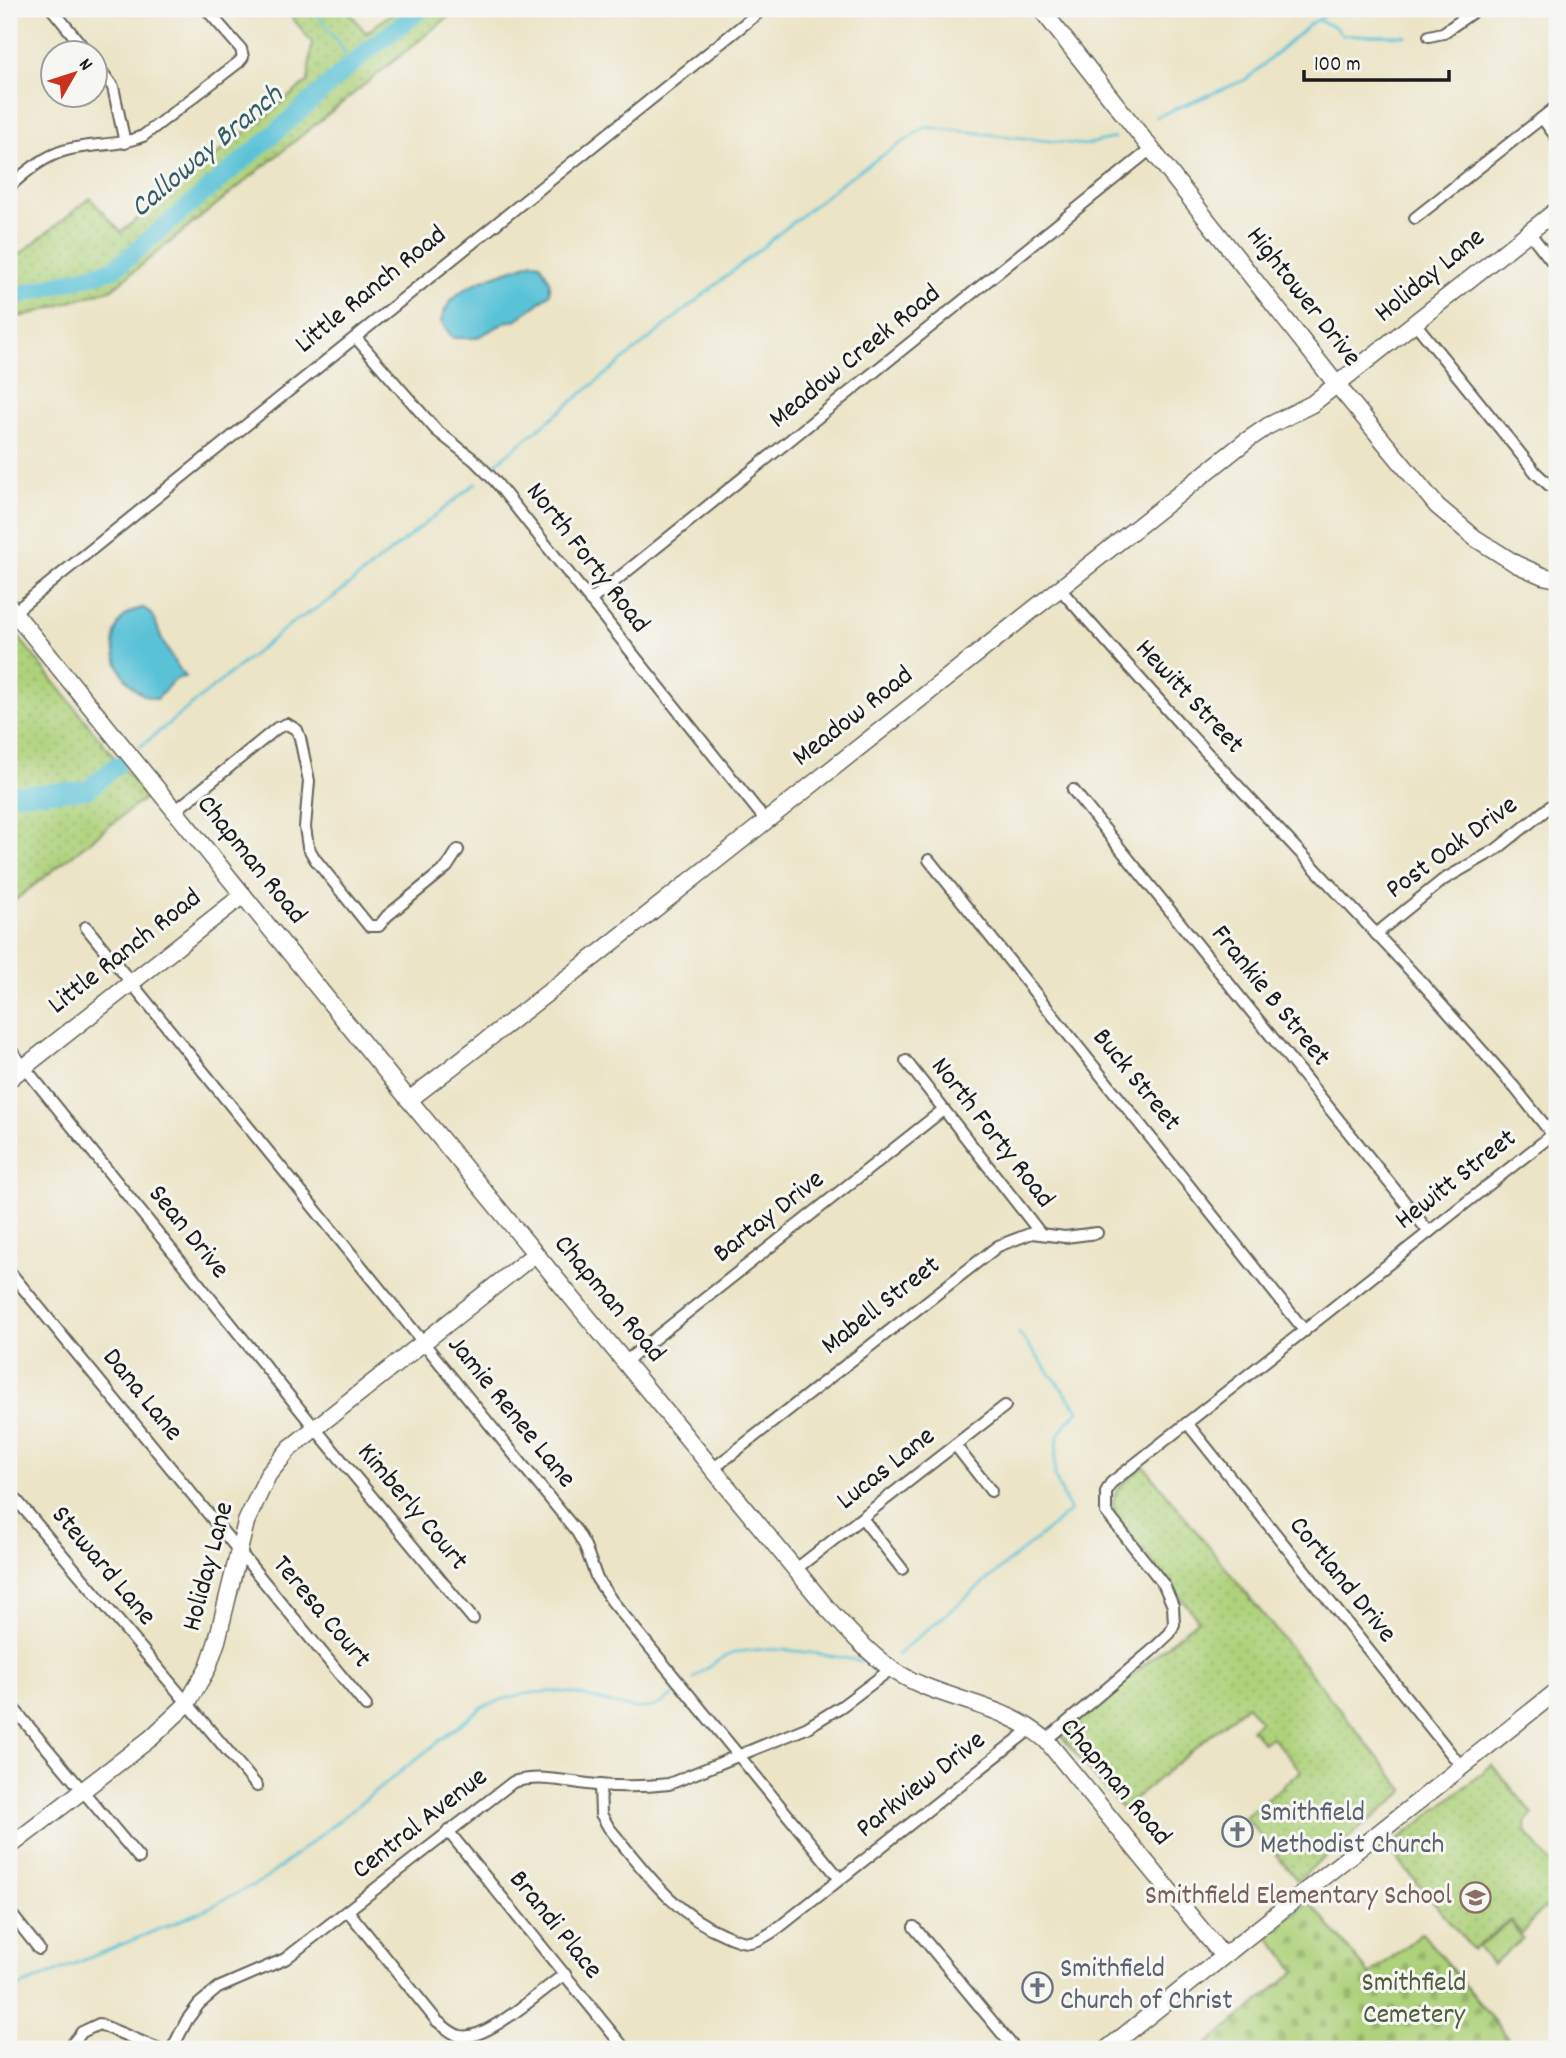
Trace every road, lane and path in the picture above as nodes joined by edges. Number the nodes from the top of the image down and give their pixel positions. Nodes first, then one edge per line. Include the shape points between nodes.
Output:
1 (52, 9) edge
2 (206, 9) edge
3 (763, 9) edge
4 (1041, 9) edge
5 (1477, 9) edge
6 (1430, 36) dead end
7 (76, 38) edge
8 (108, 80) edge
9 (1557, 106) edge
10 (1542, 118) junction
11 (1557, 138) edge
12 (125, 144) junction
13 (1151, 149) junction
14 (9, 168) edge
15 (13, 183) edge
16 (1557, 210) edge
17 (1415, 218) dead end
18 (1529, 232) junction
19 (1557, 268) edge
20 (1415, 323) junction
21 (356, 338) junction
22 (1337, 385) junction
23 (1549, 485) dead end
24 (1557, 579) edge
25 (1060, 589) junction
26 (590, 601) junction
27 (11, 609) edge
28 (1073, 790) dead end
29 (1557, 801) edge
30 (175, 811) junction
31 (766, 821) junction
32 (458, 850) dead end
33 (929, 860) dead end
34 (243, 894) junction
35 (86, 927) dead end
36 (1376, 934) junction
37 (132, 982) junction
38 (9, 1048) edge
39 (906, 1061) dead end
40 (24, 1067) junction
41 (9, 1079) edge
42 (409, 1100) junction
43 (943, 1110) junction
44 (1555, 1137) edge
45 (1097, 1233) dead end
46 (1429, 1233) junction
47 (1041, 1234) junction
48 (535, 1254) junction
49 (9, 1271) edge
50 (1305, 1331) junction
51 (424, 1343) junction
52 (626, 1361) junction
53 (1005, 1406) dead end
54 (1187, 1423) junction
55 (314, 1427) junction
56 (955, 1445) junction
57 (714, 1468) junction
58 (9, 1491) edge
59 (991, 1491) dead end
60 (862, 1518) junction
61 (237, 1550) junction
62 (902, 1569) dead end
63 (796, 1570) junction
64 (473, 1619) dead end
65 (891, 1669) junction
66 (1557, 1691) edge
67 (9, 1703) edge
68 (187, 1704) junction
69 (366, 1706) dead end
70 (1032, 1728) junction
71 (1046, 1740) junction
72 (741, 1756) junction
73 (1461, 1766) junction
74 (600, 1785) junction
75 (257, 1786) dead end
76 (80, 1790) junction
77 (448, 1831) junction
78 (9, 1847) edge
79 (139, 1858) dead end
80 (840, 1879) junction
81 (9, 1911) edge
82 (348, 1911) junction
83 (914, 1927) dead end
84 (39, 1949) dead end
85 (1223, 1956) junction
86 (565, 1974) junction
87 (69, 2048) edge
88 (159, 2049) edge
89 (172, 2049) edge
90 (625, 2049) edge
91 (1015, 2049) edge
92 (1107, 2049) edge

1 - 7 street
2 - 12 street via 243,57 157,127
3 - 21 street, Little Ranch Road
4 - 13 street, Hightower Drive
5 - 6 street via 1443,33
8 - 12 street
9 - 10 street
10 - 11 street
10 - 17 street
12 - 15 street via 63,151
13 - 22 street, Hightower Drive
13 - 26 street, Meadow Creek Road
14 - 15 street
16 - 18 street, Holiday Lane
18 - 19 street
18 - 20 street, Holiday Lane
20 - 22 street, Holiday Lane
20 - 23 street
21 - 26 street, North Forty Road via 428,421 495,481
21 - 27 street, Little Ranch Road
22 - 24 street, Hightower Drive via 1458,525 1516,564
22 - 25 street, Meadow Road via 1246,441
25 - 31 street, Meadow Road
25 - 36 street, Hewitt Street
26 - 31 street, North Forty Road
27 - 30 street, Chapman Road
28 - 46 street, Frankie B Street
29 - 36 street, Post Oak Drive via 1497,849 1443,880
30 - 32 street via 287,724 300,738 309,781 304,827 309,847 369,926 379,926 447,867
30 - 34 street, Chapman Road
31 - 42 street, Meadow Road
33 - 50 street, Buck Street
34 - 37 street, Little Ranch Road
34 - 42 street, Chapman Road
35 - 37 street, Jamie Renee Lane
36 - 44 street, Hewitt Street
37 - 40 street, Little Ranch Road
37 - 51 street, Jamie Renee Lane
38 - 40 street, Sean Drive
39 - 43 street, North Forty Road
40 - 41 street, Little Ranch Road
40 - 55 street, Sean Drive
42 - 48 street, Chapman Road
43 - 47 street, North Forty Road
43 - 52 street, Bartay Drive
44 - 46 street, Hewitt Street
45 - 47 street, Mabell Street
46 - 50 street, Hewitt Street
47 - 57 street, Mabell Street via 998,1245
48 - 51 street, Holiday Lane
48 - 52 street, Chapman Road
49 - 61 street, Dana Lane
50 - 54 street, Hewitt Street
51 - 55 street, Holiday Lane
51 - 72 street, Jamie Renee Lane via 577,1532 612,1601
52 - 57 street, Chapman Road
53 - 56 street, Lucas Lane
54 - 71 street, Hewitt Street via 1111,1483 1104,1502 1114,1524 1170,1597 1174,1624 1170,1633
54 - 73 street, Cortland Drive
55 - 61 street, Holiday Lane via 268,1475
55 - 64 street, Kimberly Court
56 - 59 street
56 - 60 street, Lucas Lane
57 - 63 street, Chapman Road
58 - 68 street, Steward Lane
60 - 62 street
60 - 63 street, Lucas Lane
61 - 68 street, Holiday Lane via 217,1641
61 - 69 street, Teresa Court
63 - 65 street, Chapman Road via 854,1637
65 - 70 street, Chapman Road
65 - 72 street, Central Avenue via 806,1728
66 - 73 street
67 - 76 street
68 - 75 street, Steward Lane
68 - 76 street, Holiday Lane via 151,1738
70 - 71 street, Chapman Road
70 - 80 street, Parkview Drive
71 - 85 street, Chapman Road
72 - 74 street, Central Avenue via 669,1784
72 - 80 street, Jamie Renee Lane
73 - 85 street
74 - 77 street, Central Avenue via 529,1778 513,1782
74 - 80 street, Parkview Drive via 601,1814 609,1828 669,1900 690,1917 738,1941 768,1936
76 - 78 street, Holiday Lane
76 - 79 street
77 - 82 street, Central Avenue
77 - 86 street, Brandi Place
81 - 84 street
82 - 86 street via 437,2021 462,2037 489,2029
82 - 89 street, Central Avenue via 285,1959 218,1988 199,2004
83 - 91 street
85 - 92 street
86 - 90 street, Brandi Place
87 - 88 street via 82,2032 99,2024

